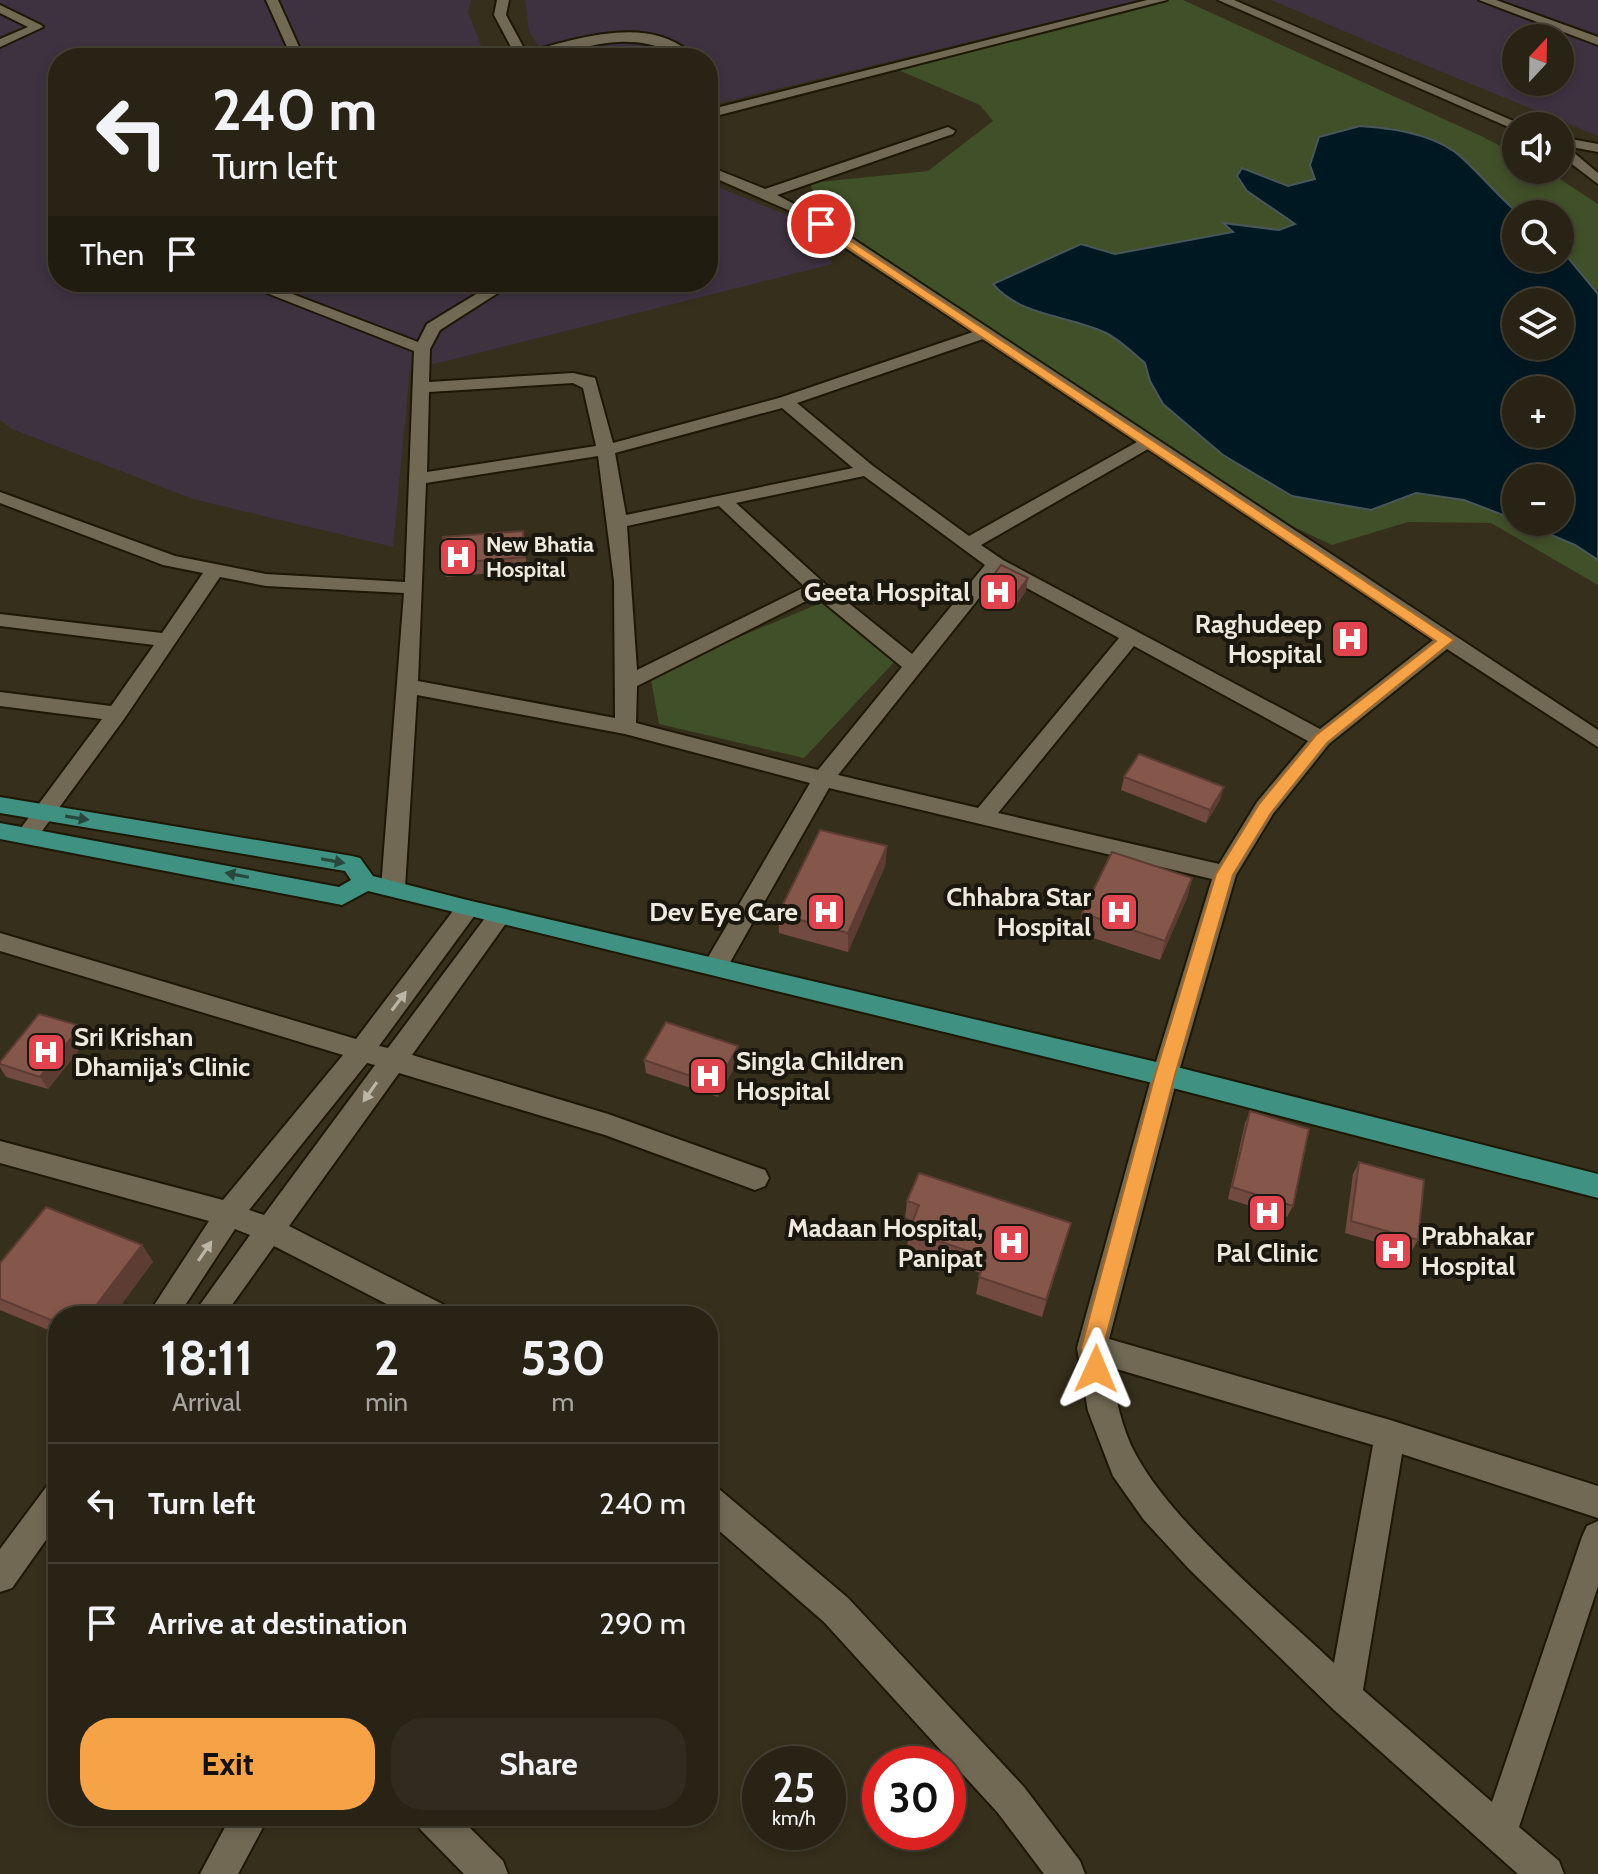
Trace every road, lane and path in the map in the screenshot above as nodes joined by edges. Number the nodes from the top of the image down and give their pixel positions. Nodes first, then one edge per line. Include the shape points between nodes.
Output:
1 (272, 0) edge
2 (503, 0) edge
3 (1161, 0) edge
4 (1224, 0) edge
5 (1485, 0) edge
6 (0, 8) edge
7 (1598, 41) edge
8 (0, 43) edge
9 (294, 48) edge
10 (517, 48) edge
11 (564, 48) edge
12 (676, 48) edge
13 (718, 111) edge
14 (1502, 119) edge
15 (948, 131) dead end
16 (1574, 144) edge
17 (1598, 148) edge
18 (1574, 160) edge
19 (718, 174) edge
20 (1598, 180) edge
21 (765, 194) junction
22 (273, 292) edge
23 (491, 292) edge
24 (985, 333) junction
25 (422, 349) junction
26 (421, 387) junction
27 (785, 402) junction
28 (1149, 442) junction
29 (606, 450) junction
30 (867, 470) junction
31 (419, 479) junction
32 (0, 497) edge
33 (724, 501) junction
34 (0, 511) edge
35 (49, 518) junction
36 (618, 522) junction
37 (967, 545) junction
38 (996, 564) junction
39 (215, 570) junction
40 (414, 588) junction
41 (818, 588) junction
42 (0, 620) edge
43 (1130, 638) junction
44 (167, 640) junction
45 (1446, 640) junction
46 (914, 666) junction
47 (627, 683) junction
48 (406, 686) junction
49 (0, 699) edge
50 (117, 714) junction
51 (625, 727) junction
52 (1321, 739) junction
53 (1598, 740) edge
54 (823, 779) junction
55 (0, 805) edge
56 (43, 812) junction
57 (984, 815) junction
58 (0, 831) edge
59 (26, 836) junction
60 (1225, 874) junction
61 (365, 882) junction
62 (393, 888) junction
63 (467, 909) junction
64 (499, 916) junction
65 (0, 942) edge
66 (715, 966) junction
67 (362, 1050) junction
68 (393, 1059) junction
69 (1165, 1075) junction
70 (0, 1152) edge
71 (755, 1178) dead end
72 (1598, 1186) edge
73 (229, 1214) junction
74 (272, 1231) junction
75 (169, 1306) edge
76 (215, 1306) edge
77 (418, 1306) edge
78 (1092, 1348) junction
79 (1390, 1435) junction
80 (1598, 1502) edge
81 (718, 1509) edge
82 (48, 1511) edge
83 (1598, 1537) edge
84 (0, 1576) edge
85 (1345, 1697) junction
86 (245, 1826) edge
87 (443, 1826) edge
88 (1500, 1831) junction
89 (218, 1874) edge
90 (490, 1874) edge
91 (1067, 1874) edge
92 (1546, 1874) edge

1 - 9 street
2 - 10 street via 500,15
3 - 13 street
4 - 14 street
5 - 7 street
6 - 8 street via 37,27
11 - 12 street via 624,34 660,39
15 - 21 street
16 - 17 street
18 - 20 street
19 - 21 street
21 - 24 street via 821,224
22 - 25 street
23 - 25 street via 433,327
24 - 27 street
24 - 28 street
25 - 26 street
26 - 29 street via 589,382
26 - 31 street
27 - 29 street
27 - 30 street
28 - 37 street
28 - 45 street
29 - 31 street
29 - 36 street
30 - 33 street
30 - 37 street
31 - 40 street
32 - 35 street
33 - 36 street
33 - 41 street
34 - 35 street
35 - 39 street via 170,561
36 - 47 street
37 - 38 street
38 - 43 street
38 - 46 street
39 - 40 street via 323,585
39 - 44 street
40 - 48 street
41 - 46 street
41 - 47 street
42 - 44 street
43 - 52 street
43 - 57 street
44 - 50 street
45 - 52 street
45 - 53 street
46 - 54 street
47 - 51 street
48 - 51 street
48 - 62 street
49 - 50 street
50 - 56 street
51 - 54 street
52 - 60 street via 1265,808
54 - 57 street
54 - 66 street
55 - 56 main road
56 - 59 street
56 -> 61 main road via 352,864
57 - 60 street
58 - 59 main road
61 -> 59 main road via 342,896
60 - 69 street
61 - 62 main road
62 - 63 main road
63 - 64 main road
67 -> 63 street
64 - 66 main road
64 - 68 street
65 - 67 street
66 - 69 main road
67 - 68 street
67 - 73 street
68 - 71 street via 608,1125
68 -> 74 street
69 - 72 main road
69 - 78 street
70 - 73 street
73 - 74 street
75 -> 73 street
74 - 76 street
74 - 77 street
78 - 79 street
78 - 85 street via 1103,1411 1124,1465 1155,1509
79 - 80 street
79 - 85 street
81 - 91 street via 836,1610 1011,1800
82 - 84 street
83 - 88 street
85 - 88 street
86 - 89 street
87 - 90 street
88 - 92 street

